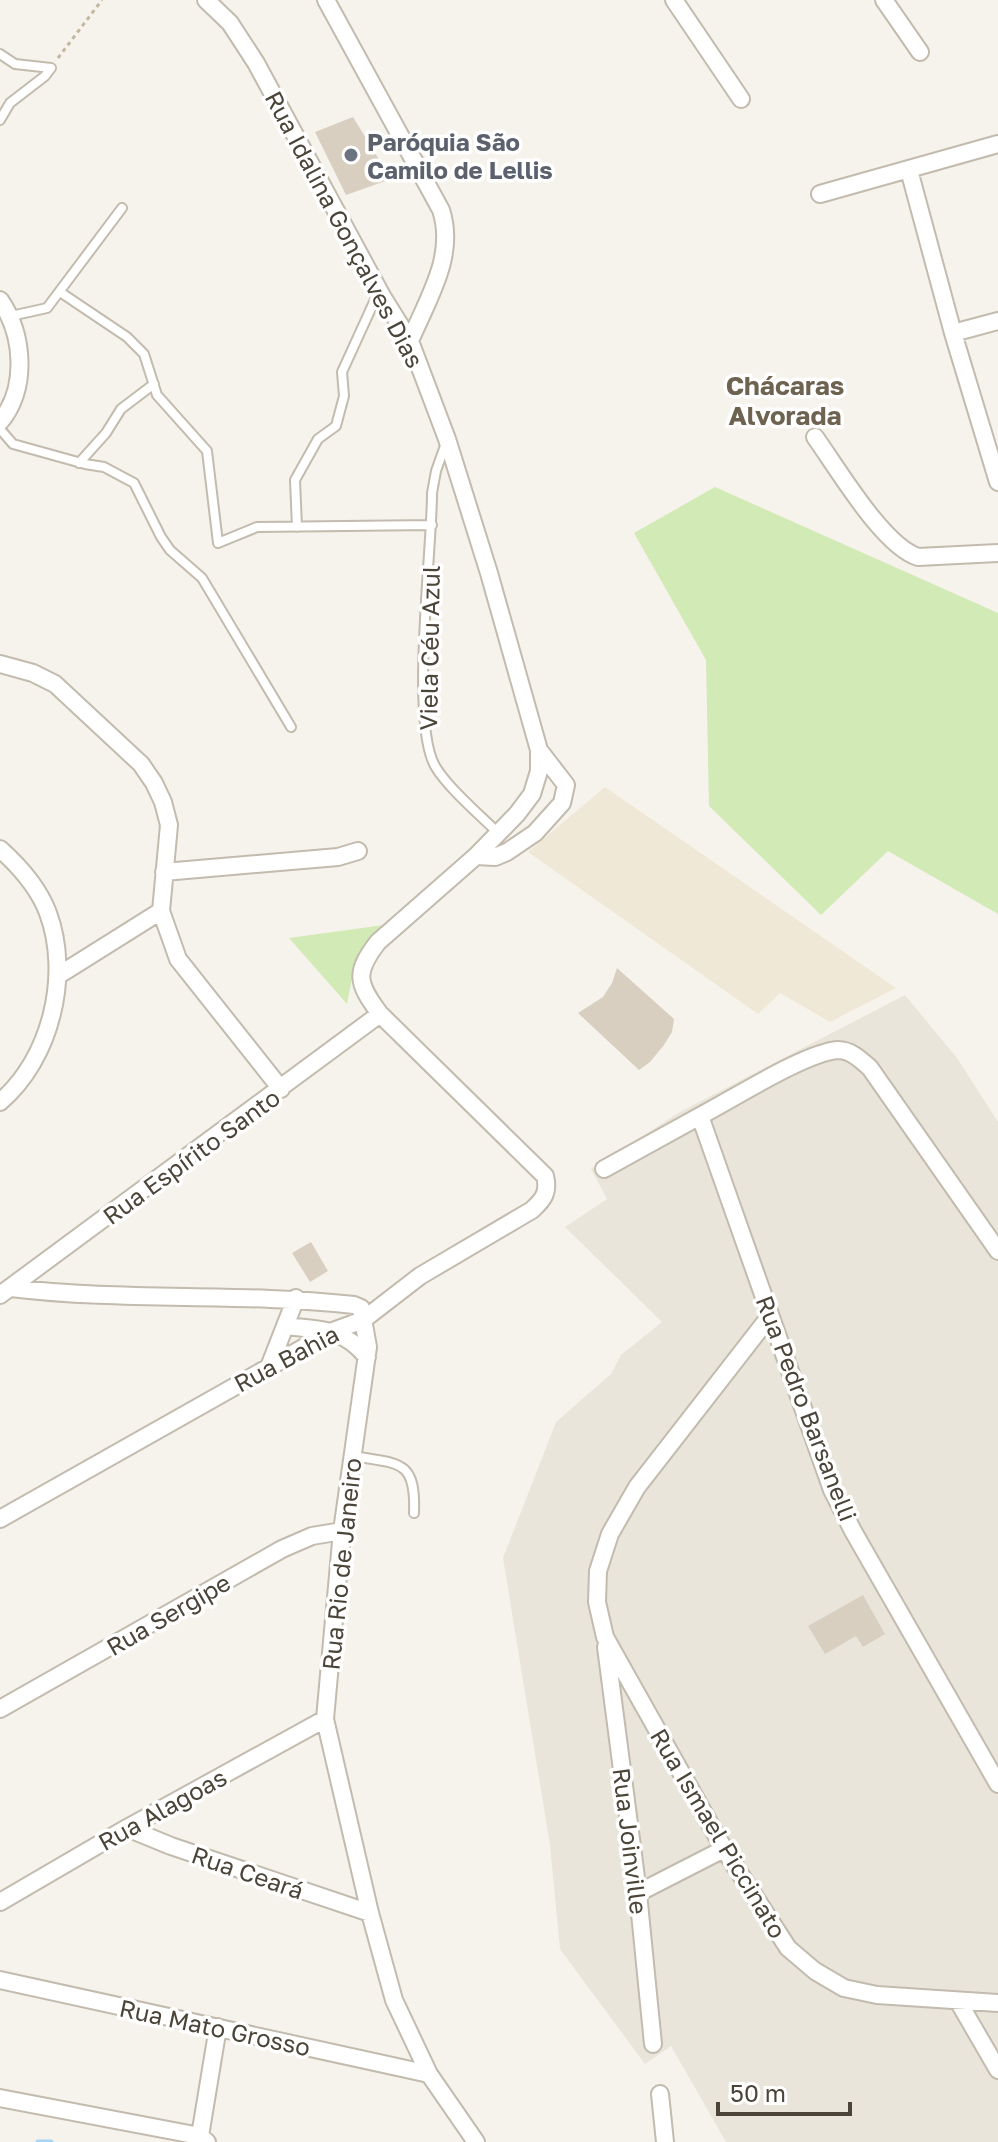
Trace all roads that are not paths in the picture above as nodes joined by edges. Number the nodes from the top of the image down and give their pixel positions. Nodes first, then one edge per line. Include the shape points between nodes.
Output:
1 (206, 0) edge
2 (326, 0) edge
3 (674, 0) edge
4 (884, 0) edge
5 (920, 52) dead end
6 (0, 54) edge
7 (741, 99) dead end
8 (0, 120) edge
9 (998, 144) edge
10 (909, 170) junction
11 (820, 194) dead end
12 (122, 208) dead end
13 (379, 290) junction
14 (60, 292) junction
15 (0, 300) edge
16 (11, 316) junction
17 (998, 321) edge
18 (953, 333) junction
19 (410, 341) junction
20 (154, 384) junction
21 (0, 422) edge
22 (0, 429) edge
23 (815, 437) dead end
24 (447, 439) junction
25 (79, 463) junction
26 (998, 482) edge
27 (432, 525) junction
28 (297, 527) junction
29 (998, 553) edge
30 (0, 664) edge
31 (291, 727) dead end
32 (539, 750) junction
33 (498, 833) junction
34 (0, 849) edge
35 (358, 851) dead end
36 (476, 856) junction
37 (164, 872) junction
38 (161, 911) junction
39 (59, 975) junction
40 (380, 1014) junction
41 (281, 1089) junction
42 (0, 1102) edge
43 (700, 1116) junction
44 (604, 1169) dead end
45 (998, 1251) edge
46 (6, 1292) edge
47 (296, 1298) junction
48 (770, 1316) junction
49 (363, 1320) junction
50 (285, 1326) junction
51 (333, 1331) junction
52 (367, 1357) junction
53 (269, 1367) junction
54 (352, 1456) junction
55 (414, 1513) dead end
56 (0, 1519) edge
57 (342, 1531) junction
58 (605, 1637) junction
59 (0, 1709) edge
60 (325, 1719) junction
61 (998, 1784) edge
62 (127, 1828) junction
63 (724, 1849) junction
64 (638, 1893) junction
65 (0, 1902) edge
66 (370, 1913) junction
67 (0, 1980) edge
68 (958, 2001) junction
69 (998, 2003) edge
70 (218, 2027) junction
71 (653, 2044) dead end
72 (998, 2070) edge
73 (429, 2074) junction
74 (660, 2094) dead end
75 (0, 2098) edge
76 (204, 2139) edge
77 (476, 2142) edge
78 (665, 2142) edge

1 - 13 street, Rua Idalina Gonçalves Dias via 230,23 256,63
2 - 19 street via 447,228 440,272
3 - 7 street
4 - 5 street
6 - 8 lane via 15,64 51,68 10,103
9 - 10 street
10 - 11 street
10 - 18 street
12 - 14 lane
13 - 19 street, Rua Idalina Gonçalves Dias
13 - 28 lane via 342,372 344,396 336,426 318,439 295,480
14 - 16 lane via 47,308
14 - 20 lane via 127,337 144,354
15 - 16 street
16 - 21 street via 19,366 16,393
17 - 18 street
18 - 26 street
19 - 24 street, Rua Idalina Gonçalves Dias
20 - 25 lane via 121,409
20 - 28 lane via 157,395 207,451 218,543 257,527
22 - 25 lane via 13,444
23 - 29 street via 886,535 906,554
24 - 27 lane, Viela Céu Azul via 432,493
24 - 32 street, Rua Idalina Gonçalves Dias
25 - 31 lane via 104,467 134,483 161,537 202,578
27 - 28 lane
27 - 33 lane, Viela Céu Azul via 424,680 429,751 444,778
30 - 37 street via 55,684 141,764 163,802 169,825
32 - 33 street, Rua Idalina Gonçalves Dias via 532,794
32 - 36 street, Rua Idalina Gonçalves Dias via 566,785 562,803 535,833 507,852
33 - 36 street, Rua Idalina Gonçalves Dias
34 - 39 street via 34,886 48,913
35 - 37 street
36 - 40 street via 365,959 361,985
37 - 38 street
38 - 39 street
38 - 41 street via 178,959
39 - 42 street via 47,1030 32,1062
40 - 41 street, Rua Espírito Santo
40 - 49 street, Rua Bahia via 545,1176 548,1188 532,1210 420,1276
41 - 46 street, Rua Espírito Santo
43 - 44 street
43 - 45 street via 818,1054 841,1050 857,1056
43 - 48 street, Rua Pedro Barsanelli
46 - 47 street
47 - 49 street via 354,1305 361,1308
47 - 50 street
48 - 58 street, Rua Ismael Piccinato via 637,1487 610,1534 598,1571 597,1602
48 - 61 street, Rua Pedro Barsanelli via 832,1490
49 - 51 street, Rua Bahia
49 - 52 street, Rua Rio de Janeiro
50 - 51 street
50 - 53 street
51 - 52 street via 349,1338
51 - 53 street, Rua Bahia
52 - 54 street, Rua Rio de Janeiro
53 - 56 street, Rua Bahia
54 - 55 lane via 402,1467 411,1475
54 - 57 street, Rua Rio de Janeiro
57 - 59 street, Rua Sergipe via 282,1549
57 - 60 street, Rua Rio de Janeiro
58 - 63 street, Rua Ismael Piccinato
58 - 64 street, Rua Joinville
60 - 62 street, Rua Alagoas
60 - 66 street, Rua Rio de Janeiro
62 - 65 street, Rua Alagoas
62 - 66 street, Rua Ceará
63 - 64 street
63 - 68 street, Rua Ismael Piccinato via 788,1948 815,1971 844,1988 877,1995
64 - 71 street, Rua Joinville
66 - 73 street, Rua Rio de Janeiro via 394,2000
67 - 70 street, Rua Mato Grosso
68 - 69 street, Rua Ismael Piccinato
68 - 72 street
70 - 73 street, Rua Mato Grosso
70 - 76 street
73 - 77 street, Rua Rio de Janeiro
74 - 78 street
75 - 76 street

